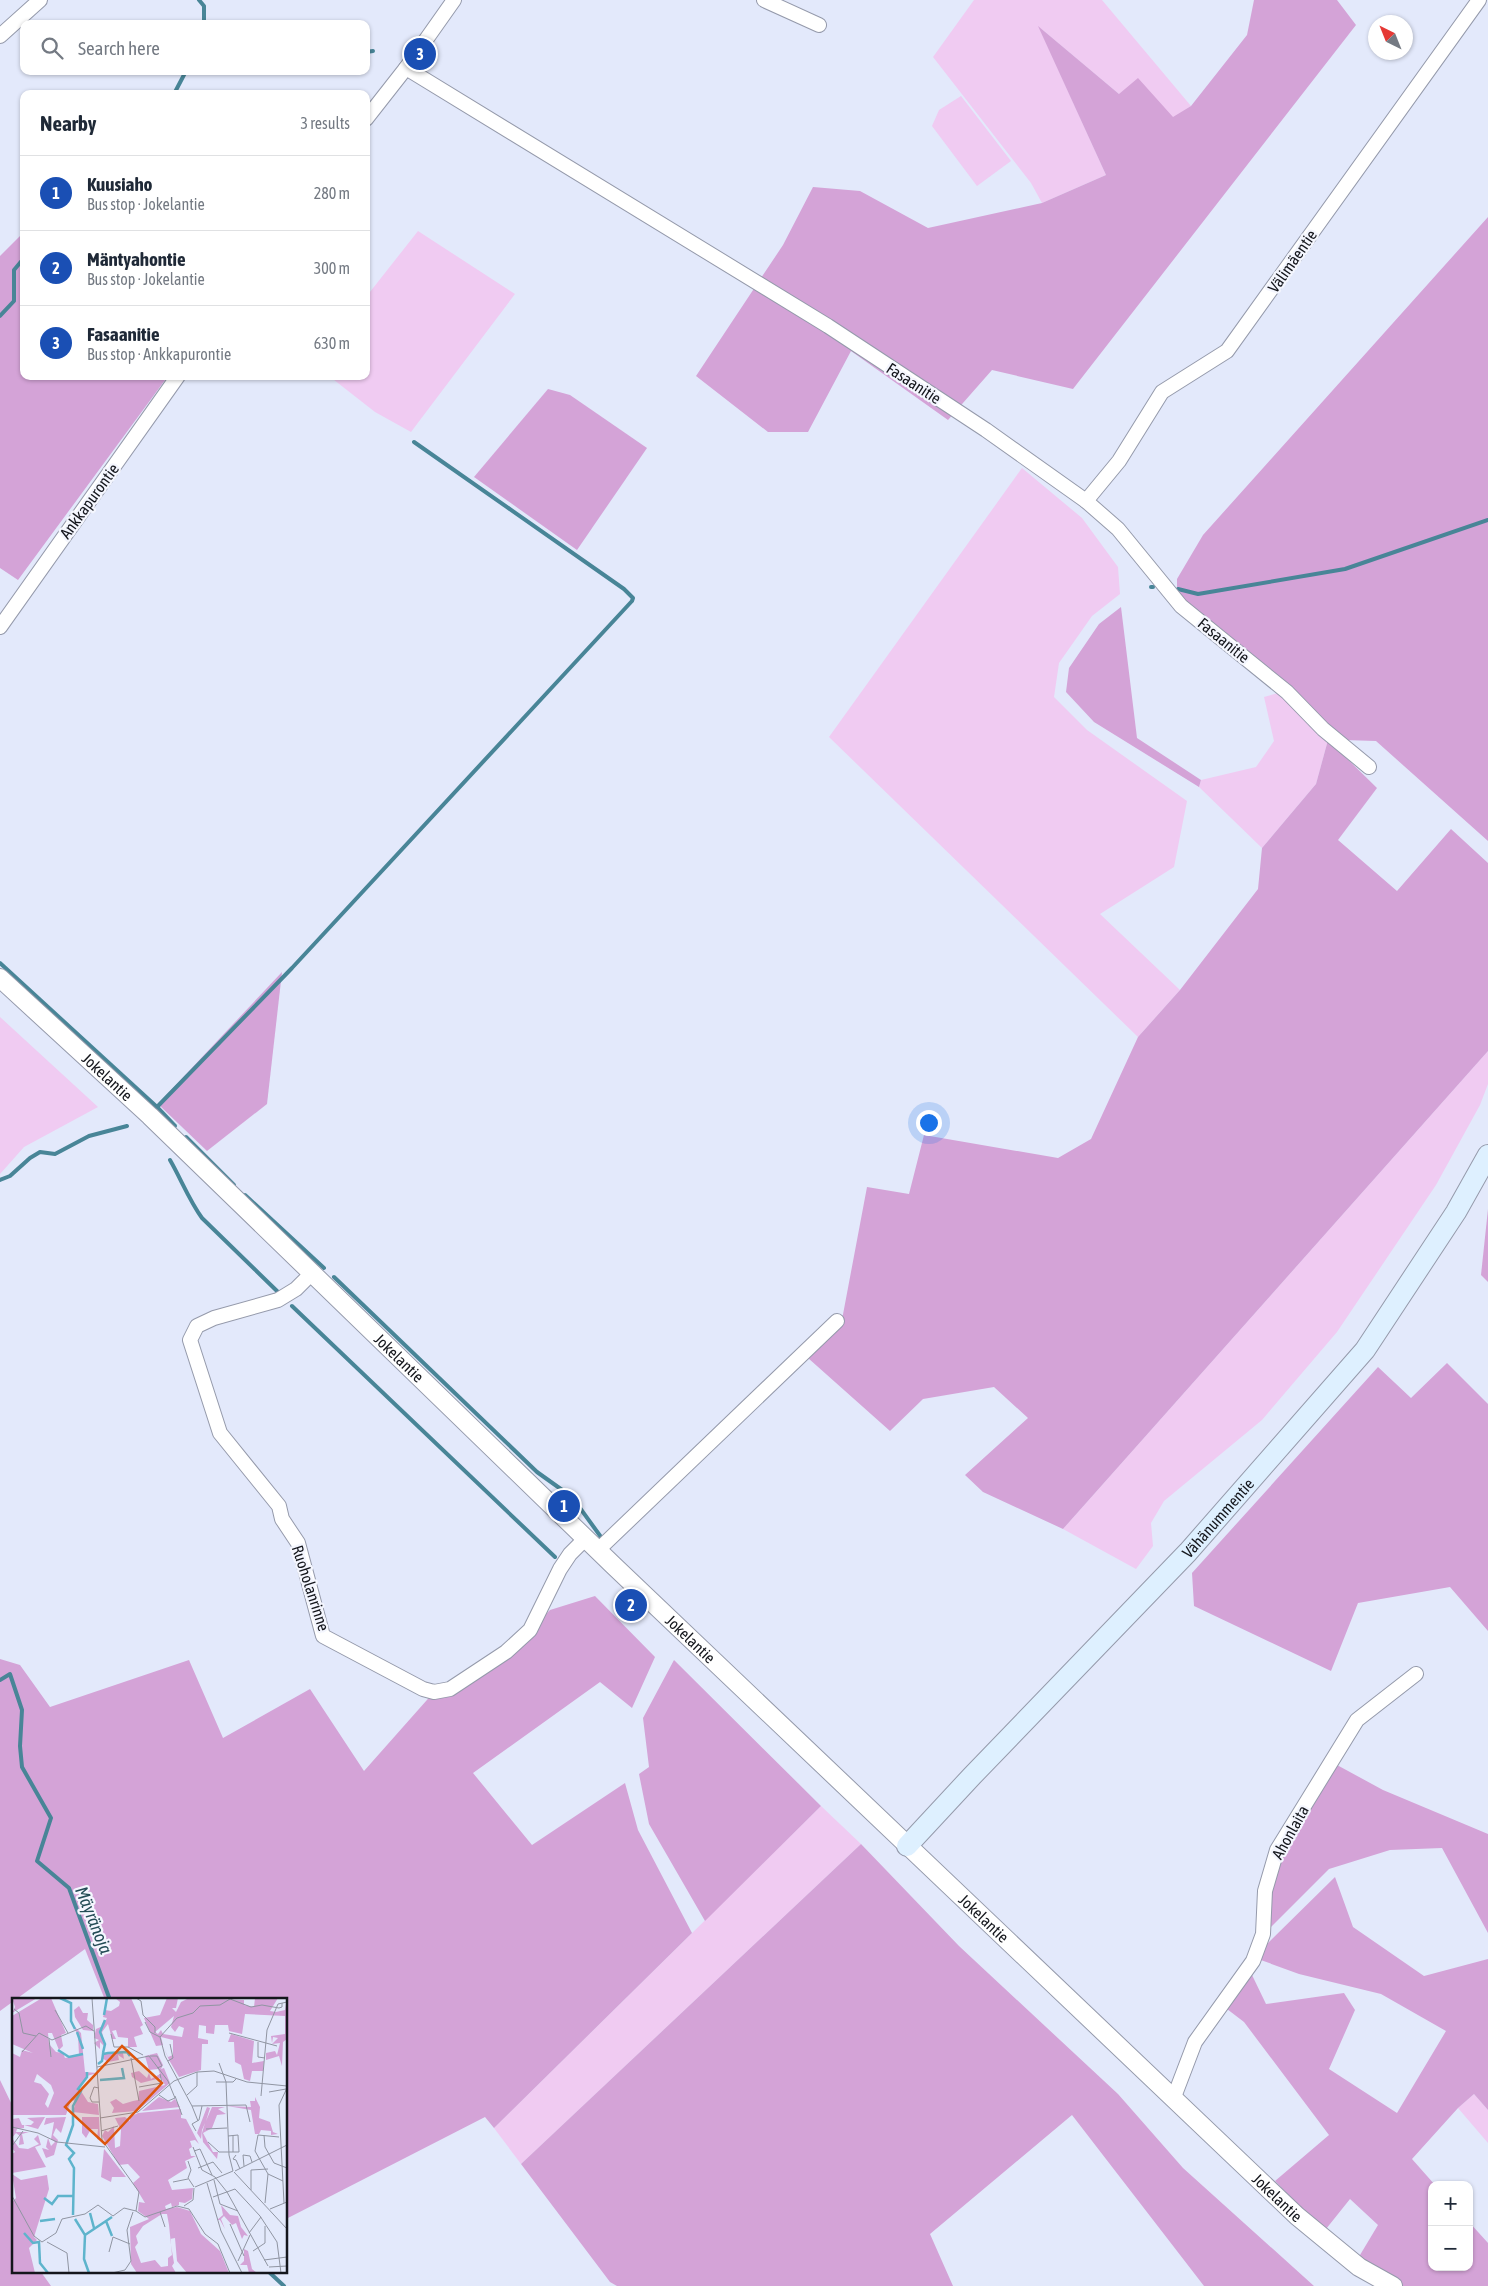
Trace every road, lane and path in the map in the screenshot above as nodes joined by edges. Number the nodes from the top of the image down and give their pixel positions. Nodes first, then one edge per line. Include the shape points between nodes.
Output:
1 (40, 0) edge
2 (454, 0) edge
3 (764, 0) edge
4 (1479, 0) edge
5 (819, 25) dead end
6 (0, 36) edge
7 (406, 68) junction
8 (370, 113) edge
9 (175, 380) edge
10 (1086, 501) junction
11 (0, 627) edge
12 (1369, 767) dead end
13 (0, 978) edge
14 (1488, 1155) edge
15 (313, 1272) junction
16 (837, 1321) dead end
17 (592, 1544) junction
18 (1416, 1674) dead end
19 (907, 1846) junction
20 (1174, 2098) junction
21 (1393, 2286) edge

1 - 6 street
2 - 7 street
3 - 5 street
4 - 10 street, Välimäentie via 1227,351 1162,392 1119,461
7 - 8 street
7 - 10 street, Fasaanitie via 828,326 986,430
9 - 11 street, Ankkapurontie
10 - 12 street, Fasaanitie via 1118,528 1180,606 1287,692 1323,729
13 - 15 street, Jokelantie
14 - 19 main road, Vähänummentie via 1456,1212 1365,1350 1188,1552
15 - 17 street, Jokelantie
15 - 17 street, Ruoholanrinne via 283,1298 197,1326 190,1340 220,1433 279,1506 282,1519 298,1544 323,1636 423,1688 434,1692 450,1689 506,1652 530,1630 570,1554
16 - 17 street, Ruoholanrinne
17 - 19 street, Jokelantie
18 - 20 street, Ahonlaita via 1357,1720 1277,1850 1265,1891 1263,1934 1253,1961 1195,2042
19 - 20 street, Jokelantie
20 - 21 street, Jokelantie via 1297,2216 1359,2267

